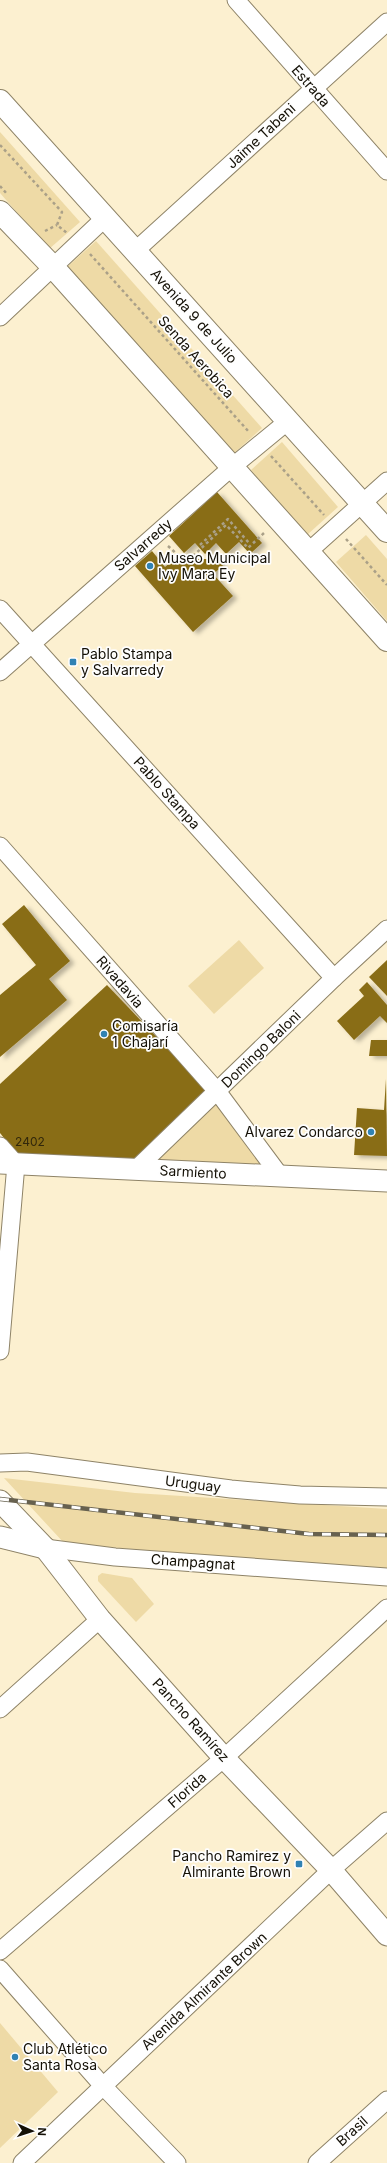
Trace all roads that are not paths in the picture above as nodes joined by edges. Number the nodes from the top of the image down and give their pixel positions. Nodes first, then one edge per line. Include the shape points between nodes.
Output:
1 (236, 0) edge
2 (387, 22) edge
3 (313, 88) junction
4 (0, 100) edge
5 (387, 171) edge
6 (0, 212) edge
7 (106, 217) junction
8 (135, 251) junction
9 (53, 267) junction
10 (0, 317) edge
11 (288, 421) junction
12 (232, 467) junction
13 (387, 481) edge
14 (362, 504) junction
15 (387, 531) edge
16 (308, 552) junction
17 (0, 609) edge
18 (387, 640) edge
19 (32, 644) junction
20 (0, 672) edge
21 (0, 846) edge
22 (387, 929) edge
23 (334, 978) junction
24 (217, 1091) junction
25 (0, 1146) edge
26 (8, 1164) edge
27 (135, 1170) junction
28 (281, 1177) junction
29 (387, 1181) edge
30 (0, 1351) edge
31 (0, 1463) edge
32 (387, 1497) edge
33 (0, 1501) edge
34 (0, 1537) edge
35 (45, 1548) junction
36 (387, 1577) edge
37 (387, 1608) edge
38 (100, 1619) junction
39 (0, 1709) edge
40 (224, 1758) junction
41 (387, 1821) edge
42 (331, 1870) junction
43 (387, 1935) edge
44 (0, 1951) edge
45 (0, 1969) edge
46 (103, 2086) junction
47 (387, 2100) edge
48 (22, 2163) edge
49 (177, 2163) edge
50 (317, 2163) edge

1 - 3 street, Estrada
2 - 3 street, Jaime Tabeni
3 - 5 street, Estrada
3 - 8 street, Jaime Tabeni
4 - 7 main road, Avenida 9 de Julio
6 - 9 main road
7 - 8 main road, Avenida 9 de Julio
7 - 9 street
8 - 11 main road, Avenida 9 de Julio
9 - 10 street
9 - 12 main road
11 - 12 street, Salvarredy
11 - 14 main road, Avenida 9 de Julio
12 - 16 main road
12 - 19 street, Salvarredy
13 - 14 street
14 - 15 main road, Avenida 9 de Julio
14 - 16 street
16 - 18 main road
17 - 19 street, Pablo Stampa
19 - 20 street, Salvarredy
19 - 23 street, Pablo Stampa
21 - 24 street, Rivadavia
22 - 23 street, Domingo Baloni
23 - 24 street, Domingo Baloni
24 - 27 street, Domingo Baloni
24 - 28 street, Rivadavia
25 - 26 street
26 - 27 street, Sarmiento
26 - 30 street
27 - 28 street, Sarmiento
28 - 29 street, Sarmiento
31 - 32 street, Uruguay via 27,1462 300,1495
33 - 35 street, Pancho Ramírez
34 - 35 street, Champagnat
35 - 36 street, Champagnat via 114,1557
35 - 38 street, Pancho Ramírez
37 - 40 street, Florida
38 - 39 street
38 - 40 street, Pancho Ramírez
40 - 42 street, Pancho Ramírez
40 - 44 street, Florida
41 - 42 street, Avenida Almirante Brown
42 - 43 street, Pancho Ramírez
42 - 46 street, Avenida Almirante Brown
45 - 46 street
46 - 48 street, Avenida Almirante Brown
46 - 49 street
47 - 50 street, Brasil

